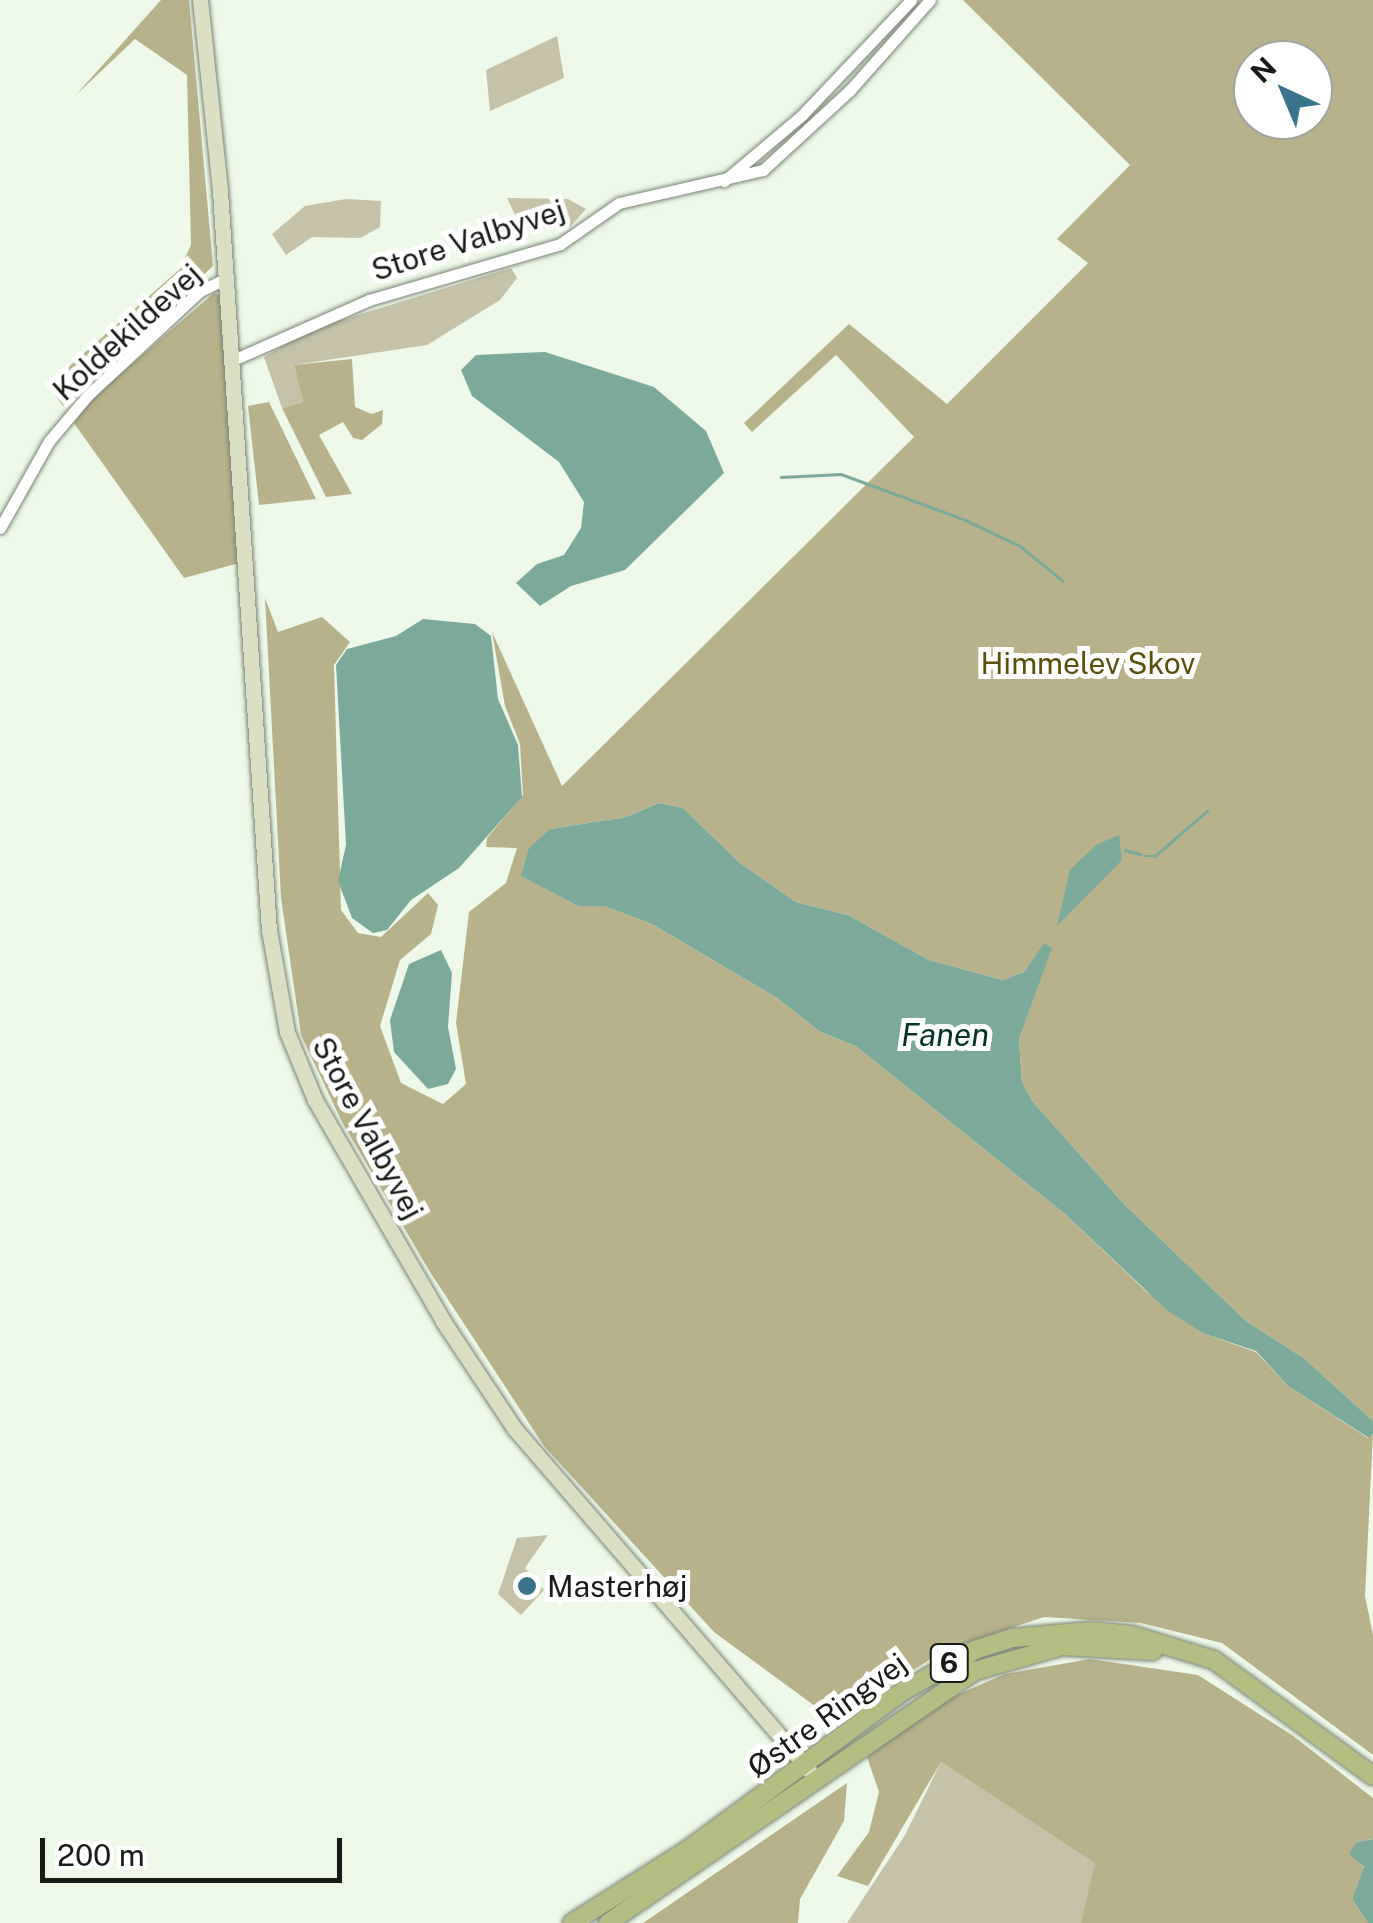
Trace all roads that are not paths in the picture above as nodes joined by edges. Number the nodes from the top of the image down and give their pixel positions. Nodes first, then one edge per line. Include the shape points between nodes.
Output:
1 (200, 0) edge
2 (911, 0) edge
3 (930, 0) edge
4 (720, 184) junction
5 (227, 278) junction
6 (233, 360) junction
7 (0, 528) edge
8 (811, 1772) junction
9 (1373, 1776) edge
10 (572, 1923) edge
11 (608, 1923) edge

1 - 5 street, Store Valbyvej
2 - 4 street, Store Valbyvej via 802,114
3 - 4 street, Store Valbyvej via 780,158
4 - 6 street, Store Valbyvej via 619,203 560,244 369,300
5 - 6 street, Store Valbyvej
5 - 7 street, Koldekildevej via 200,292 88,395 50,441
6 - 8 street, Store Valbyvej via 269,930 297,1063 443,1321 514,1428
8 - 9 main road, Østre Ringvej / 6 via 926,1699 1020,1654 1122,1646 1165,1653 1253,1684
8 - 10 main road, Østre Ringvej / 6
8 - 11 main road, Østre Ringvej / 6

